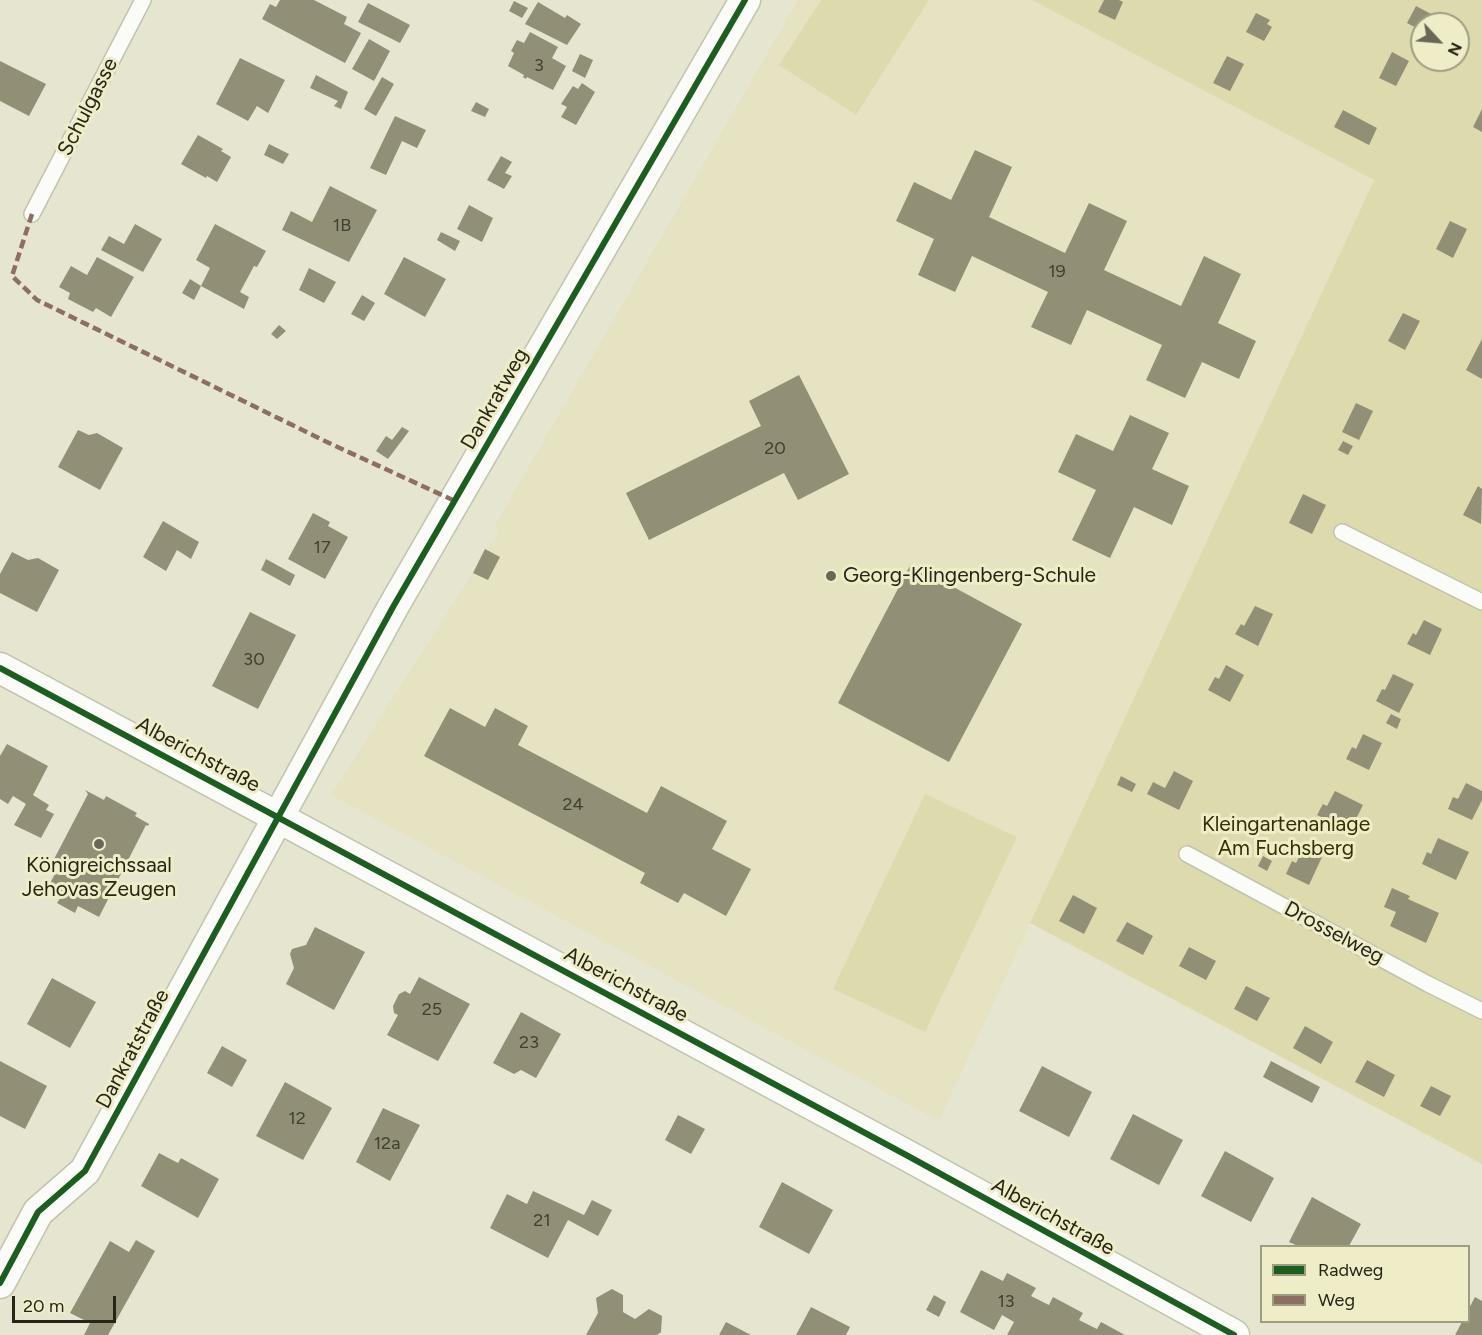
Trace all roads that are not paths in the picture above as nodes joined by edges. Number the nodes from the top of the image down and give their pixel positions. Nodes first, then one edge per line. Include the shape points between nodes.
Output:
1 (143, 0) edge
2 (745, 0) edge
3 (32, 214) dead end
4 (1342, 532) dead end
5 (1482, 602) edge
6 (0, 668) edge
7 (279, 817) junction
8 (1187, 854) dead end
9 (1482, 1011) edge
10 (0, 1283) edge
11 (1234, 1335) edge

1 - 3 lane, Schulgasse
2 - 7 street, Dankratweg via 399,598
4 - 5 lane
6 - 7 street, Alberichstraße
7 - 10 street, Dankratstraße via 85,1171 38,1212
7 - 11 street, Alberichstraße
8 - 9 lane, Drosselweg

